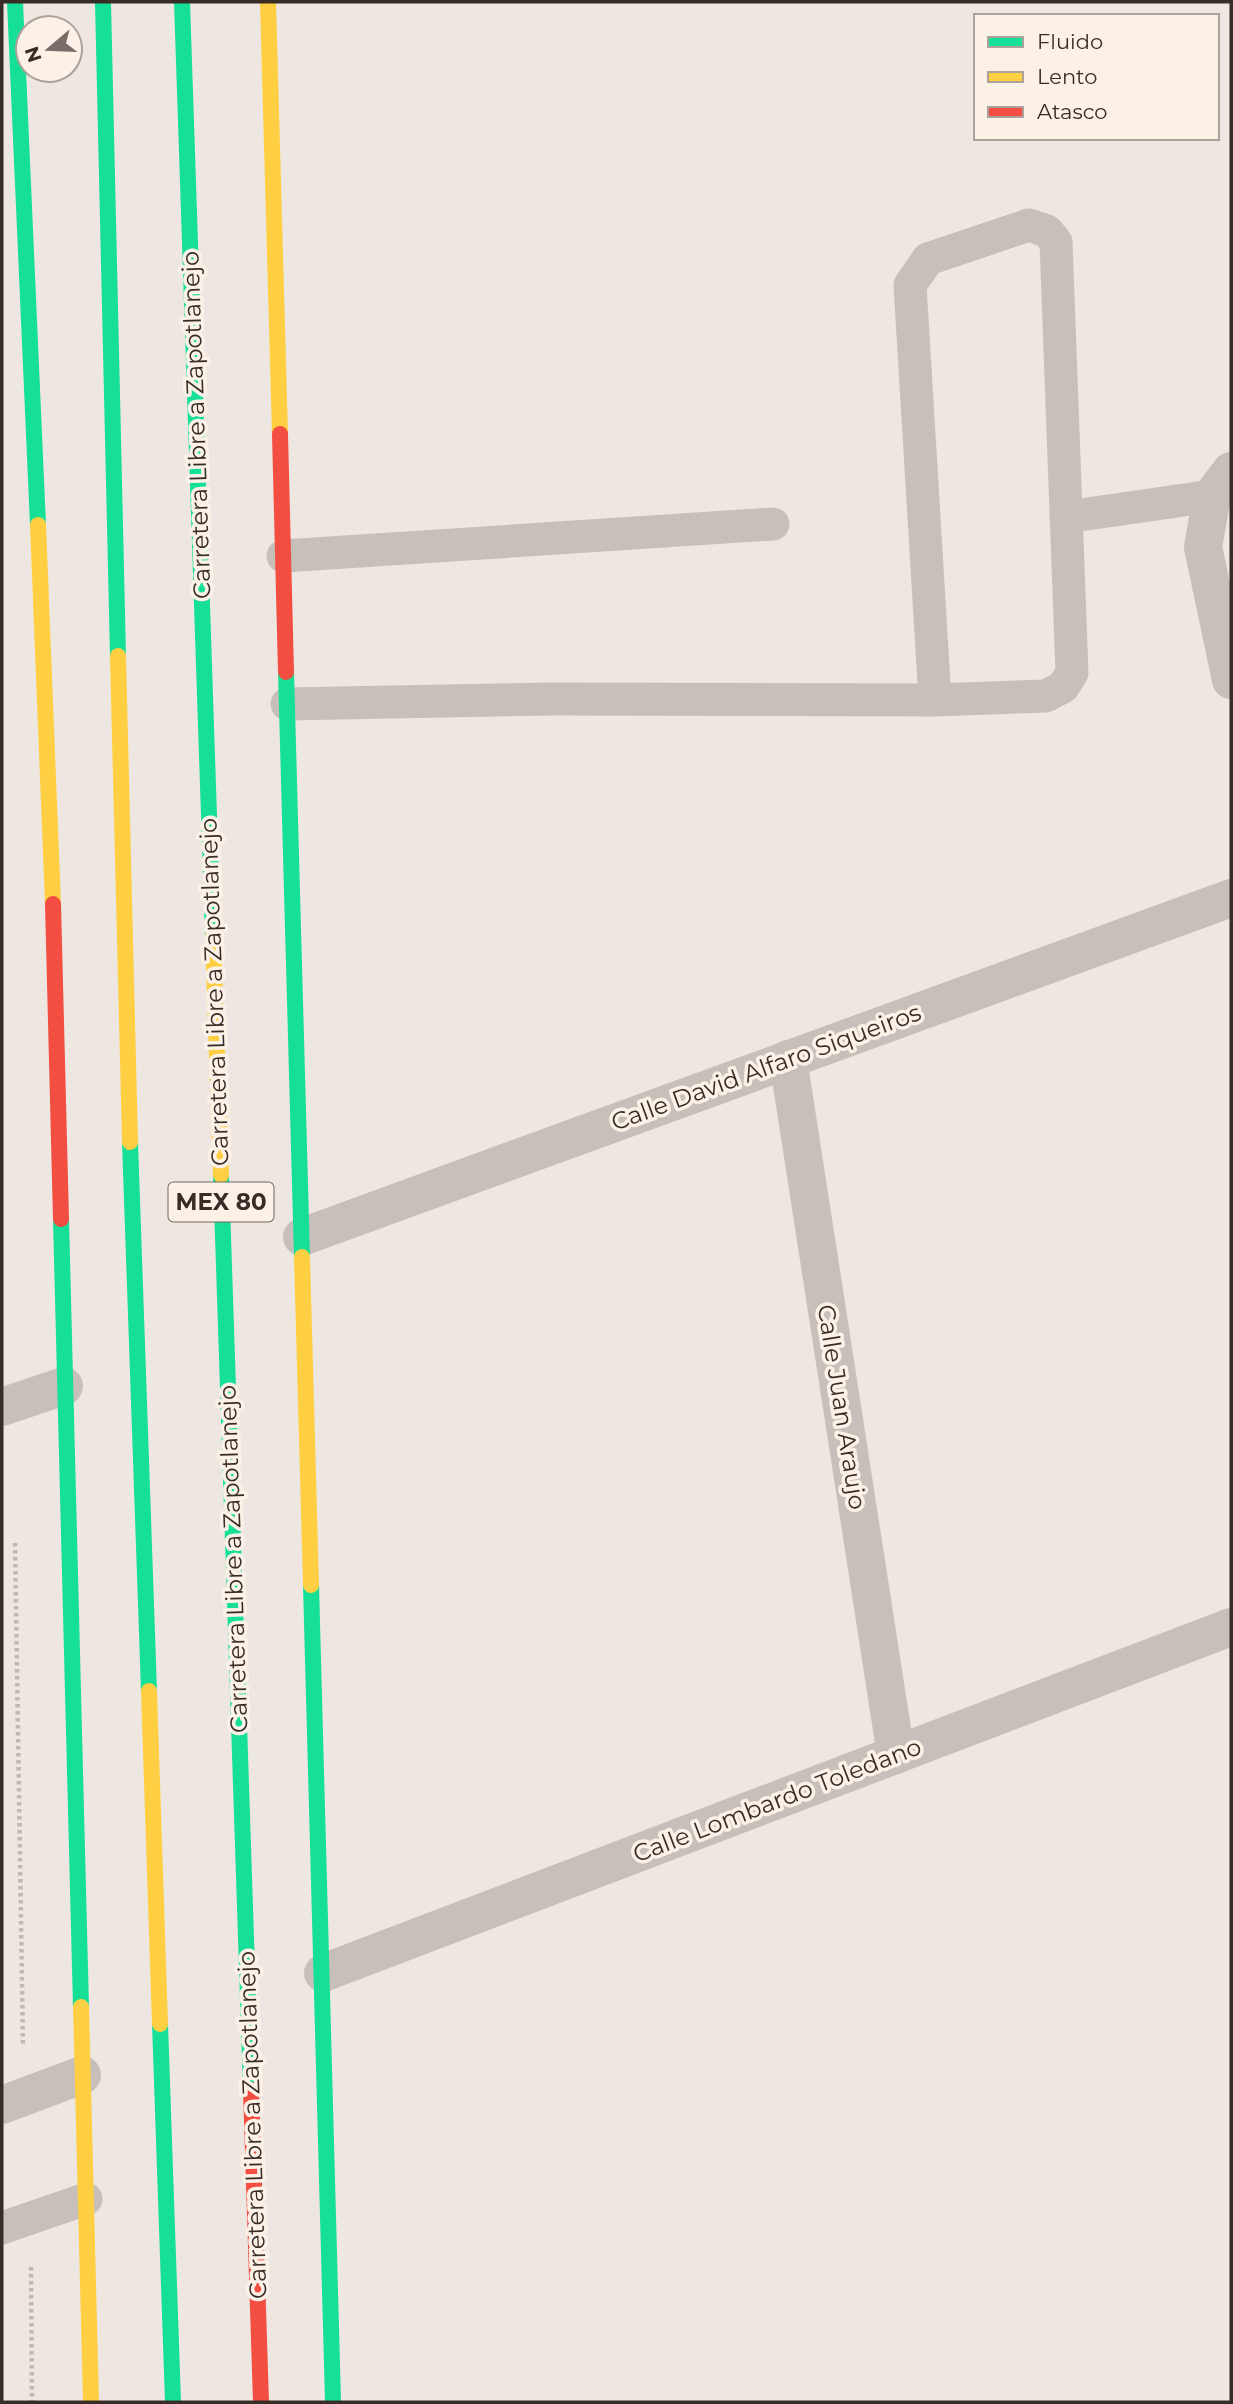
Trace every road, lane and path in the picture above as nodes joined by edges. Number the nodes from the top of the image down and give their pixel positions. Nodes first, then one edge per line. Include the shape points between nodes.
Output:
1 (15, 2) edge
2 (103, 2) edge
3 (182, 2) edge
4 (268, 2) edge
5 (1222, 484) edge
6 (1066, 517) junction
7 (773, 524) dead end
8 (284, 556) junction
9 (1231, 680) edge
10 (936, 699) junction
11 (287, 704) junction
12 (1231, 898) edge
13 (788, 1059) junction
14 (302, 1237) junction
15 (64, 1386) junction
16 (2, 1408) edge
17 (15, 1534) dead end
18 (1231, 1627) edge
19 (896, 1755) junction
20 (323, 1973) junction
21 (23, 2048) dead end
22 (82, 2075) junction
23 (2, 2105) edge
24 (86, 2199) junction
25 (16, 2222) edge
26 (32, 2402) edge
27 (92, 2402) edge
28 (173, 2402) edge
29 (261, 2402) edge
30 (333, 2402) edge

1 - 15 street via 50,801
2 - 28 street, MEX 80 via 126,1036
3 - 29 street, Carretera Libre a Zapotlanejo / MEX 80
4 - 8 street
5 - 6 lane
5 - 9 street via 1203,547
6 - 10 lane via 1072,673 1063,687 1046,696
6 - 10 lane via 1056,242 1047,231 1029,225 928,259 910,285
7 - 8 lane
8 - 11 street
10 - 11 lane
11 - 14 street
12 - 13 street, Calle David Alfaro Siqueiros
13 - 14 street, Calle David Alfaro Siqueiros
13 - 19 street, Calle Juan Araujo
14 - 20 street
15 - 16 street
15 - 22 street
17 - 21 path
18 - 19 street, Calle Lombardo Toledano
19 - 20 street, Calle Lombardo Toledano
20 - 30 street
22 - 23 street
22 - 24 street
24 - 25 lane
24 - 27 street
25 - 26 path

